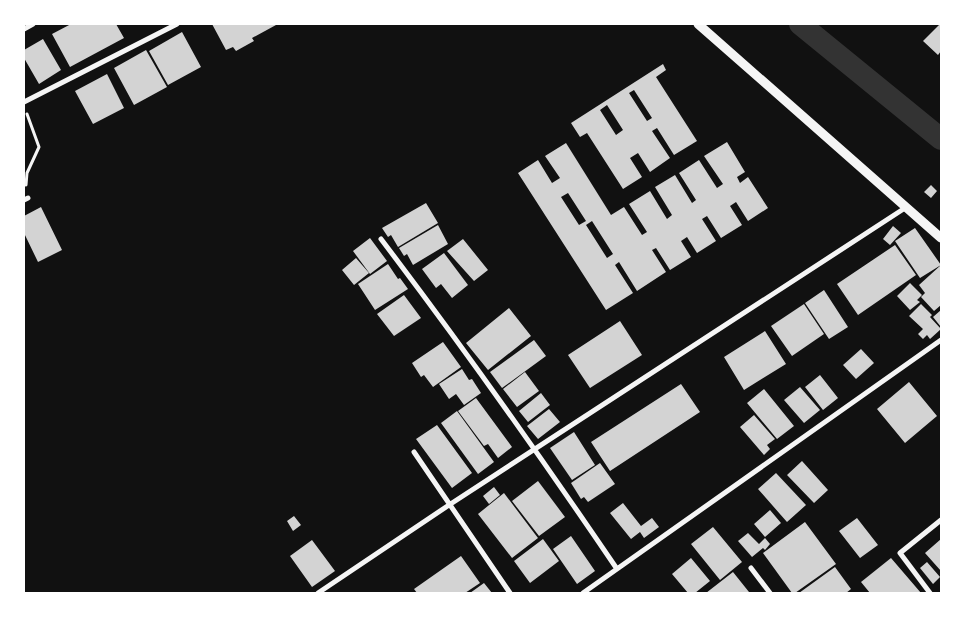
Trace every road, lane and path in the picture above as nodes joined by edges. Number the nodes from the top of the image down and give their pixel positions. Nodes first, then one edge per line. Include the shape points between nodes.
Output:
1 (33, 24) edge
2 (177, 24) edge
3 (698, 24) edge
4 (24, 29) edge
5 (24, 102) edge
6 (26, 111) dead end
7 (26, 199) edge
8 (905, 208) junction
9 (941, 238) edge
10 (381, 239) dead end
11 (941, 340) edge
12 (535, 449) junction
13 (414, 452) dead end
14 (450, 505) junction
15 (941, 520) edge
16 (751, 568) dead end
17 (617, 569) junction
18 (318, 593) edge
19 (510, 593) edge
20 (583, 593) edge
21 (770, 593) edge
22 (930, 593) edge

1 - 4 street
2 - 5 street
3 - 8 street
6 - 7 path via 39,147 27,173
8 - 9 street
8 - 12 street
10 - 12 street
11 - 17 street
12 - 14 street
12 - 17 street
13 - 14 street
14 - 18 street
14 - 19 street
15 - 22 street via 900,554
16 - 21 street
17 - 20 street

